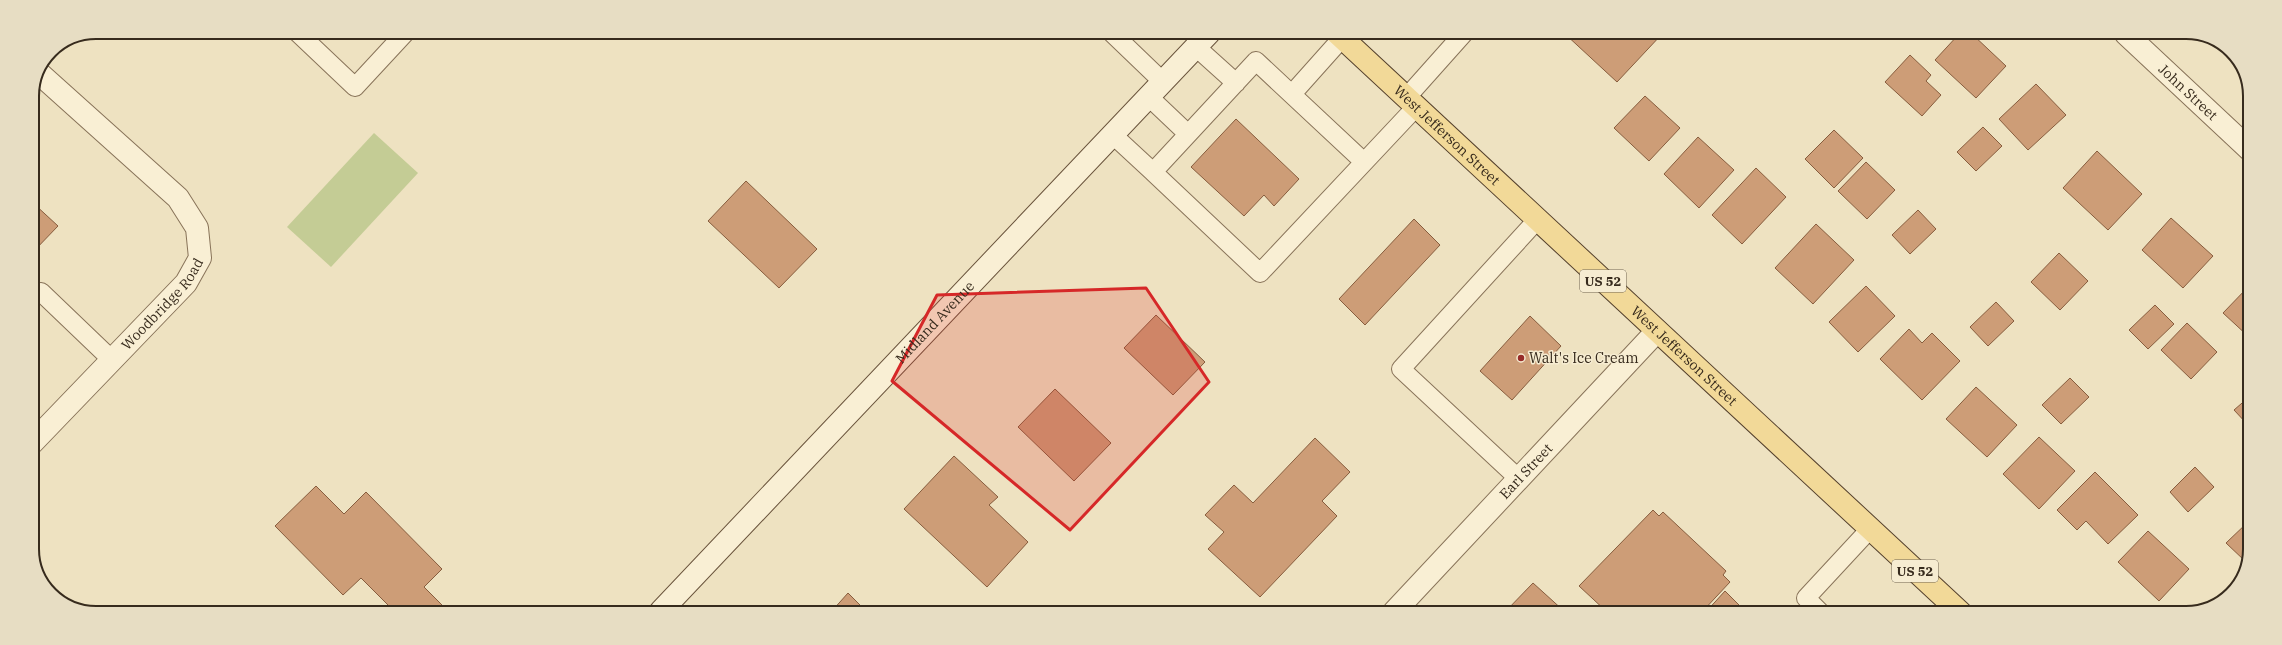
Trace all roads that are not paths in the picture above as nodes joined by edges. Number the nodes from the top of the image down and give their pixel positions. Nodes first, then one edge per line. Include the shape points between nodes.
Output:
1 (304, 39) edge
2 (400, 39) edge
3 (1117, 39) edge
4 (1336, 39) edge
5 (1343, 39) edge
6 (1459, 39) edge
7 (2131, 39) edge
8 (1203, 40) edge
9 (43, 75) edge
10 (1236, 83) junction
11 (1156, 89) junction
12 (1292, 94) junction
13 (1411, 103) junction
14 (1188, 134) junction
15 (1113, 135) junction
16 (2243, 143) edge
17 (1364, 162) junction
18 (1153, 172) junction
19 (1537, 220) junction
20 (41, 292) dead end
21 (1657, 331) junction
22 (112, 360) junction
23 (39, 436) edge
24 (1519, 479) junction
25 (1870, 529) junction
26 (667, 606) edge
27 (1400, 606) edge
28 (1814, 606) edge
29 (1953, 606) edge

1 - 2 lane via 355,87
3 - 11 lane
4 - 12 lane
5 - 13 main road, West Jefferson Street / US 52
6 - 13 lane
7 - 16 street, John Street
8 - 10 lane
8 - 11 street, Midland Avenue
9 - 22 street, Woodbridge Road via 178,198 197,228 200,258 186,283
10 - 12 lane via 1256,61
10 - 14 lane
11 - 14 lane
11 - 15 street, Midland Avenue
12 - 17 lane
13 - 17 lane
13 - 19 main road, West Jefferson Street / US 52
14 - 18 lane
15 - 18 lane
15 - 26 street, Midland Avenue
17 - 18 lane via 1260,272
19 - 21 main road, West Jefferson Street / US 52
19 - 24 lane via 1401,369
20 - 22 lane
21 - 24 street, Earl Street
21 - 25 main road, West Jefferson Street / US 52
22 - 23 street, Woodbridge Road
24 - 27 street, Earl Street
25 - 28 lane via 1806,598
25 - 29 main road, West Jefferson Street / US 52

